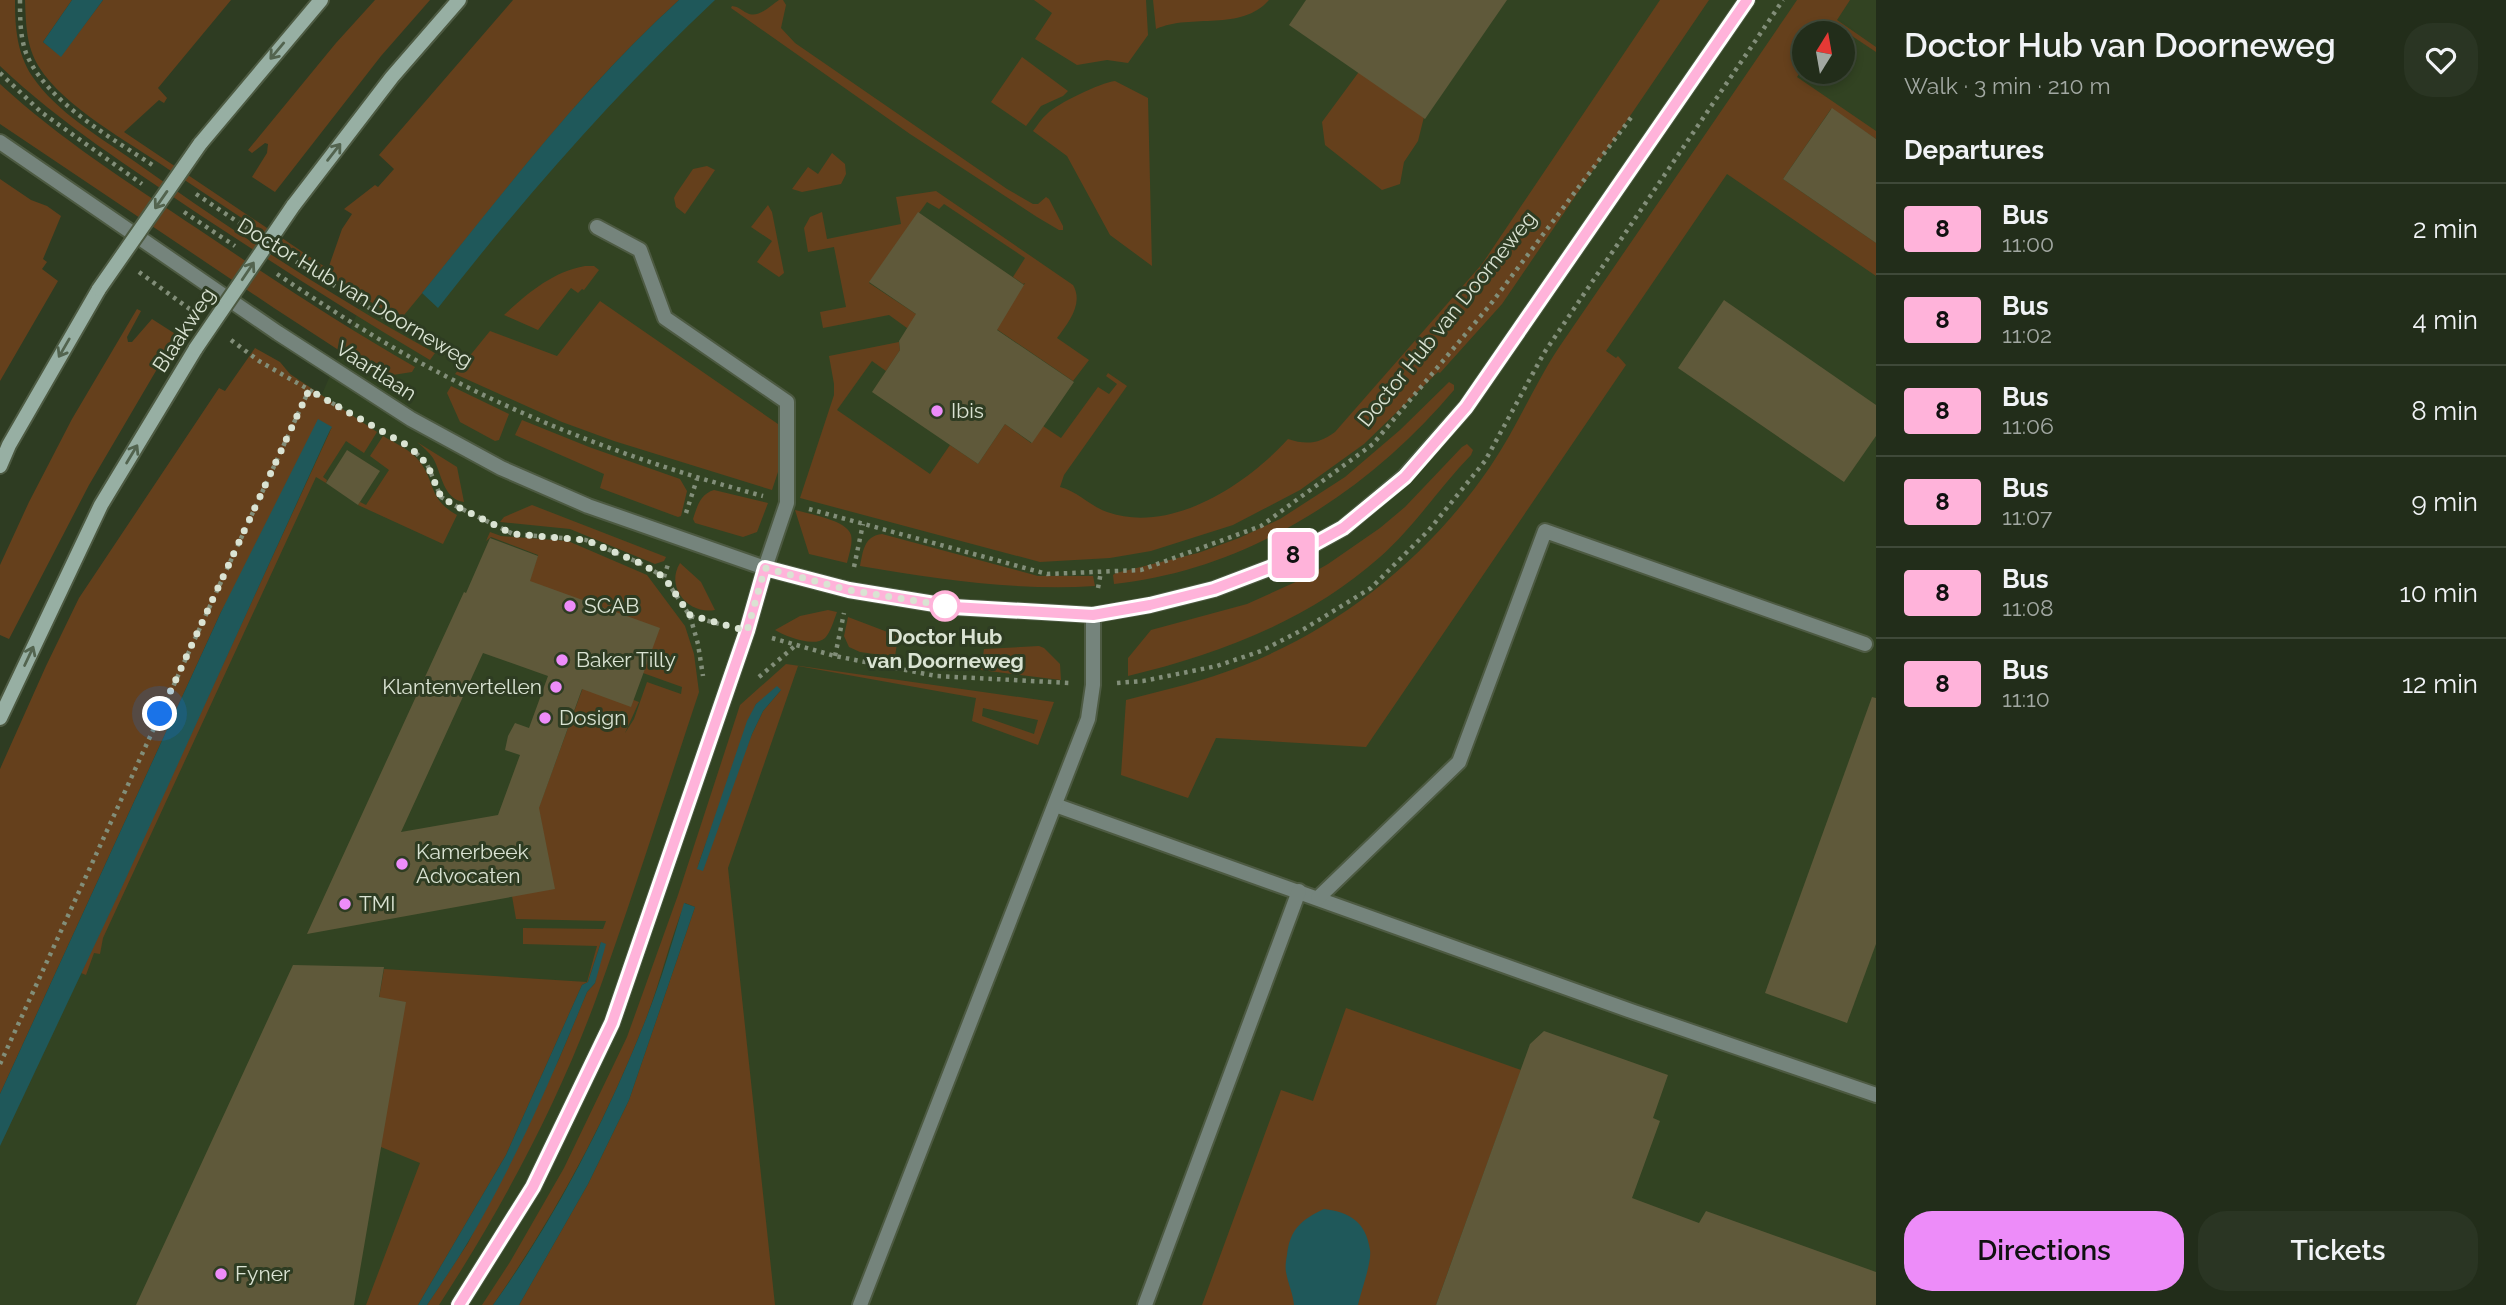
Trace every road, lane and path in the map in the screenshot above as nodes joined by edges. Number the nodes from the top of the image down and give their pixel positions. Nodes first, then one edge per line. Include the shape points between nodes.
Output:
1 (20, 0) edge
2 (321, 0) edge
3 (459, 0) edge
4 (1746, 0) edge
5 (1783, 0) edge
6 (0, 73) edge
7 (1638, 109) dead end
8 (0, 142) edge
9 (121, 144) dead end
10 (146, 186) dead end
11 (180, 209) dead end
12 (597, 227) dead end
13 (236, 246) dead end
14 (130, 265) dead end
15 (270, 269) dead end
16 (194, 313) dead end
17 (227, 337) dead end
18 (309, 390) junction
19 (354, 415) dead end
20 (410, 447) dead end
21 (0, 466) edge
22 (786, 503) junction
23 (765, 568) junction
24 (690, 615) junction
25 (1093, 615) junction
26 (747, 631) junction
27 (1865, 644) dead end
28 (1093, 685) junction
29 (0, 718) edge
30 (714, 726) junction
31 (1055, 805) junction
32 (1299, 891) junction
33 (1318, 898) junction
34 (0, 1063) edge
35 (1876, 1095) edge
36 (458, 1305) edge
37 (860, 1305) edge
38 (1145, 1305) edge

1 - 9 path via 22,36 33,68 65,103
2 -> 21 main road, bridge via 200,144 99,289
29 -> 3 main road, Blaakweg, bridge via 101,505 196,348 293,206 392,77
4 - 25 street via 1466,407 1405,477 1343,528 1272,567 1214,589
5 - 28 path via 1544,353 1485,461 1429,530 1371,588 1304,629 1239,659 1143,681
6 - 10 path via 41,112
7 - 22 path, Doctor Hub van Doorneweg via 1490,305 1373,444 1261,526 1141,570 1046,575
8 - 23 street, Vaartlaan via 411,419 501,468 588,506
11 - 13 path, Doctor Hub van Doorneweg
12 - 22 street via 640,250 665,318 787,402
14 - 16 path
15 - 22 path, Doctor Hub van Doorneweg via 436,371 558,428 697,478
17 - 18 path
18 - 19 path
18 - 34 path
20 - 24 path via 427,464 441,497 513,534 586,540 640,563 664,577
22 - 23 street
23 - 25 street via 849,590 953,607
23 - 26 street
24 - 26 path
24 - 30 path
25 - 28 street
26 - 28 path via 835,656 936,676
26 - 30 street
27 - 33 street via 1545,531 1459,762
28 - 31 street via 1088,719
30 - 36 street via 612,1023 533,1187
31 - 32 street
31 - 37 street
32 - 33 street
32 - 38 street
33 - 35 street

